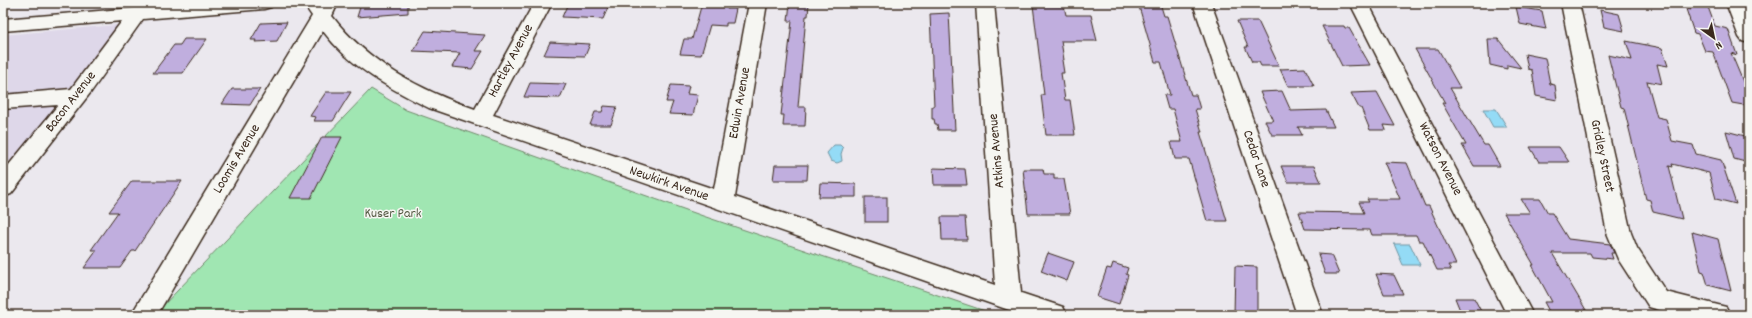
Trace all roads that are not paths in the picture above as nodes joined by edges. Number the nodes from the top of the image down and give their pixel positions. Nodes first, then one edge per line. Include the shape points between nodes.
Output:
1 (264, 3) edge
2 (543, 3) edge
3 (758, 3) edge
4 (985, 3) edge
5 (1202, 3) edge
6 (1359, 3) edge
7 (1570, 3) edge
8 (1735, 3) edge
9 (321, 7) edge
10 (137, 14) junction
11 (3, 26) edge
12 (1749, 37) edge
13 (77, 96) junction
14 (3, 102) edge
15 (480, 119) junction
16 (3, 188) edge
17 (723, 202) junction
18 (1009, 300) junction
19 (144, 315) edge
20 (1054, 315) edge
21 (1310, 315) edge
22 (1520, 315) edge
23 (1717, 315) edge

1 - 10 street
2 - 15 street, Hartley Avenue
3 - 17 street, Edwin Avenue
4 - 18 street, Atkins Avenue
5 - 21 street, Cedar Lane
6 - 22 street, Watson Avenue
7 - 23 street, Gridley Street via 1619,233 1626,252 1658,300
8 - 12 street
9 - 15 street, Newkirk Avenue via 335,33 353,52 377,71 404,88 436,103
9 - 19 street, Loomis Avenue
10 - 11 street
10 - 13 street, Bacon Avenue
13 - 14 street
13 - 16 street, Bacon Avenue
15 - 17 street, Newkirk Avenue
17 - 18 street, Newkirk Avenue
18 - 20 street, Newkirk Avenue

